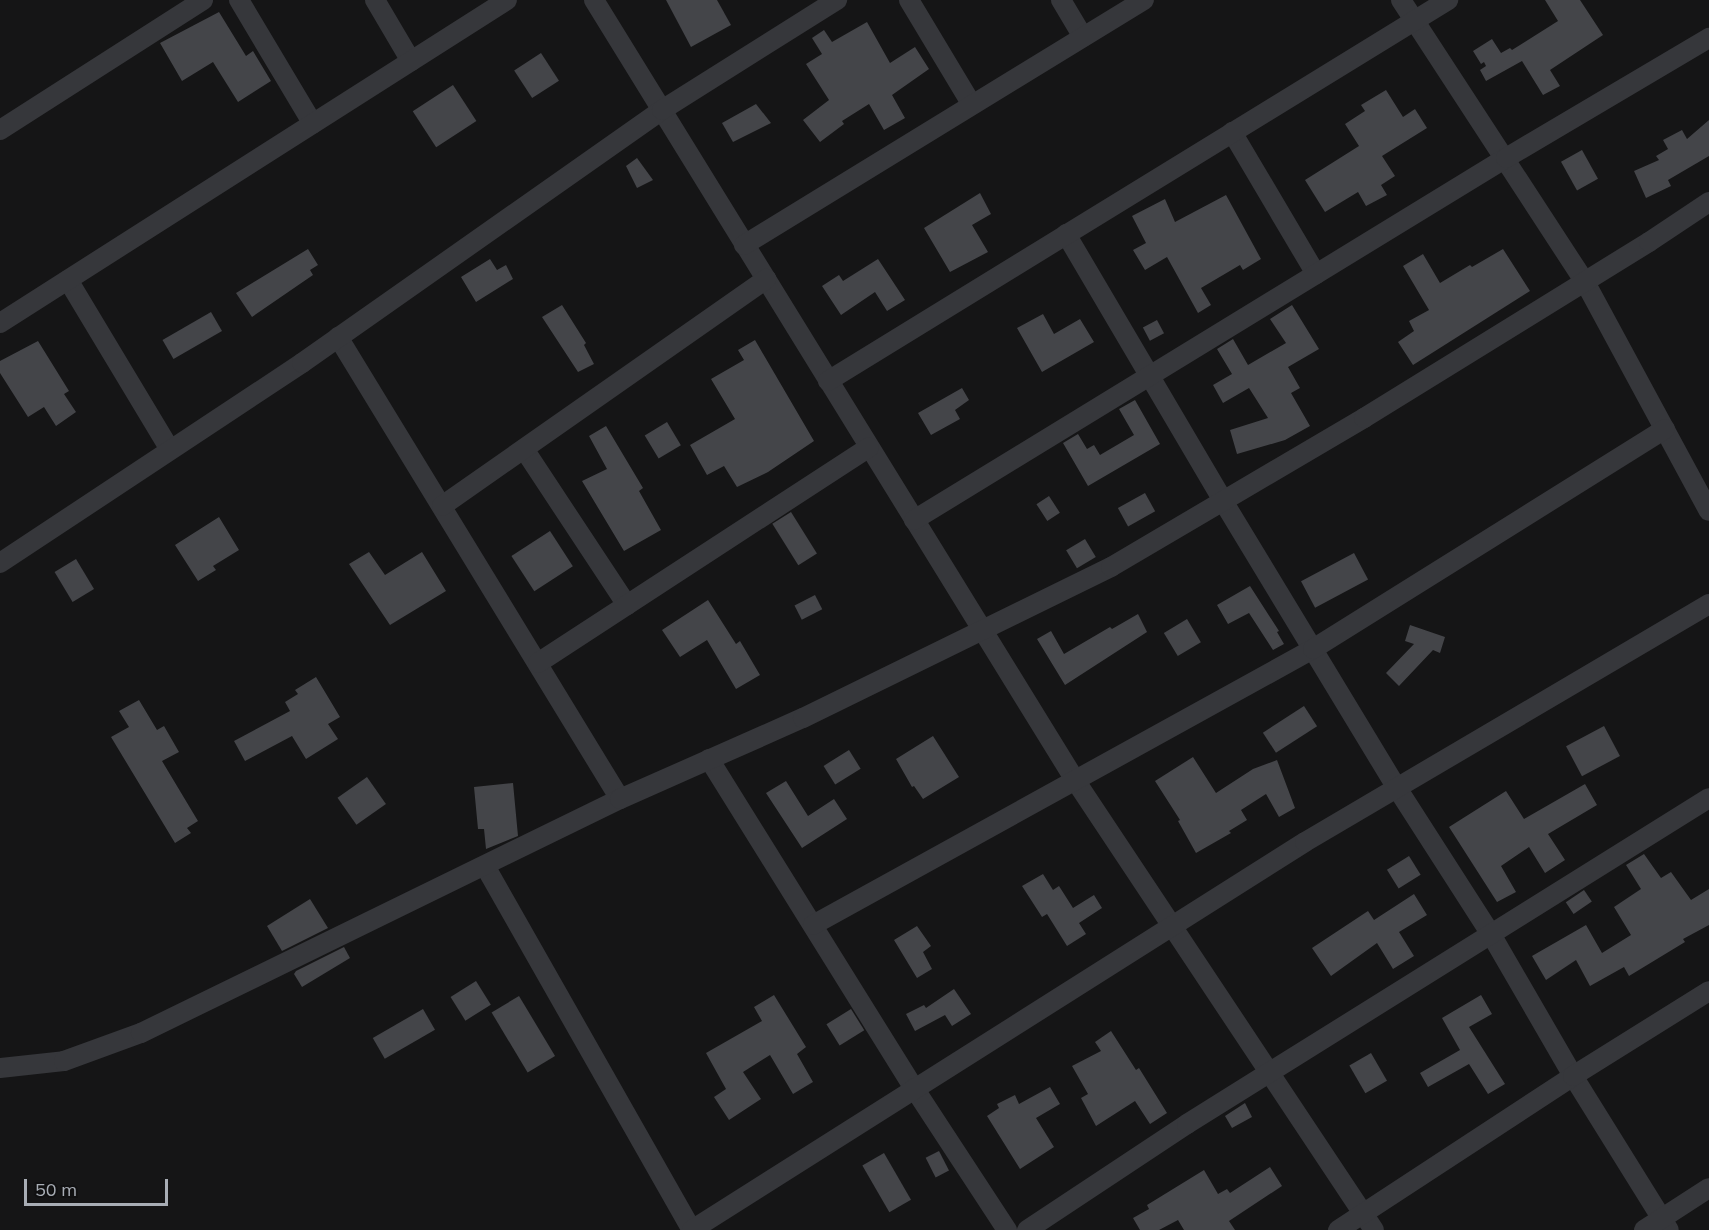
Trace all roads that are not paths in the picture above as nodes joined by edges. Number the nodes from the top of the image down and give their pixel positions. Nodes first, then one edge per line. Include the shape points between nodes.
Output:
1 (203, 0) edge
2 (238, 0) edge
3 (375, 0) edge
4 (507, 0) edge
5 (594, 0) edge
6 (837, 0) edge
7 (909, 0) edge
8 (1061, 0) edge
9 (1144, 0) edge
10 (1401, 0) edge
11 (1448, 0) edge
12 (1414, 19) junction
13 (1083, 37) junction
14 (1709, 38) edge
15 (411, 62) junction
16 (972, 105) junction
17 (662, 110) junction
18 (313, 124) junction
19 (0, 130) edge
20 (1232, 132) junction
21 (1506, 158) junction
22 (1709, 202) edge
23 (1066, 234) junction
24 (744, 245) junction
25 (1316, 274) junction
26 (766, 279) junction
27 (68, 280) junction
28 (1585, 282) junction
29 (0, 323) edge
30 (338, 337) junction
31 (1149, 376) junction
32 (828, 381) junction
33 (1665, 429) junction
34 (869, 447) junction
35 (524, 448) junction
36 (170, 450) junction
37 (1223, 501) junction
38 (442, 506) junction
39 (1709, 510) edge
40 (914, 520) junction
41 (0, 562) edge
42 (1709, 604) edge
43 (627, 605) junction
44 (982, 631) junction
45 (1313, 649) junction
46 (538, 663) junction
47 (709, 759) junction
48 (1075, 780) junction
49 (1397, 788) junction
50 (1709, 798) edge
51 (620, 799) junction
52 (485, 866) junction
53 (813, 925) junction
54 (1171, 925) junction
55 (1492, 936) junction
56 (1709, 991) edge
57 (0, 1068) edge
58 (1268, 1073) junction
59 (1573, 1076) junction
60 (914, 1088) junction
61 (1709, 1188) edge
62 (1369, 1222) edge
63 (1665, 1224) edge
64 (692, 1230) edge
65 (1007, 1230) edge
66 (1027, 1230) edge
67 (1338, 1230) edge
68 (1644, 1230) edge

1 - 19 street
2 - 18 street
3 - 15 street
4 - 15 street
5 - 17 street
6 - 17 street
7 - 16 street
8 - 13 street
9 - 13 street
10 - 12 street
11 - 12 street
12 - 20 street
12 - 21 street
13 - 16 street
14 - 21 street
15 - 18 street
16 - 24 street
17 - 24 street
17 - 30 street
18 - 27 street
20 - 23 street
20 - 25 street
21 - 25 street
21 - 28 street
22 - 28 street
23 - 31 street
23 - 32 street
24 - 26 street
25 - 31 street
26 - 32 street
26 - 35 street
27 - 29 street
27 - 36 street
28 - 33 street
28 - 37 street
30 - 36 street
30 - 38 street
31 - 37 street
31 - 40 street
32 - 34 street
33 - 39 street
33 - 45 street
34 - 40 street
34 - 43 street
35 - 38 street
35 - 43 street
36 - 41 street
37 - 44 street via 1111,567
37 - 45 street
38 - 46 street
40 - 44 street
42 - 49 street
43 - 46 street
44 - 47 street
44 - 48 street
45 - 48 street
45 - 49 street
46 - 51 street
47 - 51 street
47 - 53 street
48 - 53 street
48 - 54 street
49 - 54 street
49 - 55 street
50 - 55 street
51 - 52 street
52 - 57 street via 141,1033 64,1061
52 - 64 street
53 - 60 street
54 - 58 street
54 - 60 street
55 - 58 street
55 - 59 street
56 - 59 street
58 - 62 street
58 - 66 street
59 - 62 street
59 - 63 street
60 - 64 street
60 - 65 street
61 - 63 street
62 - 67 street
63 - 68 street

